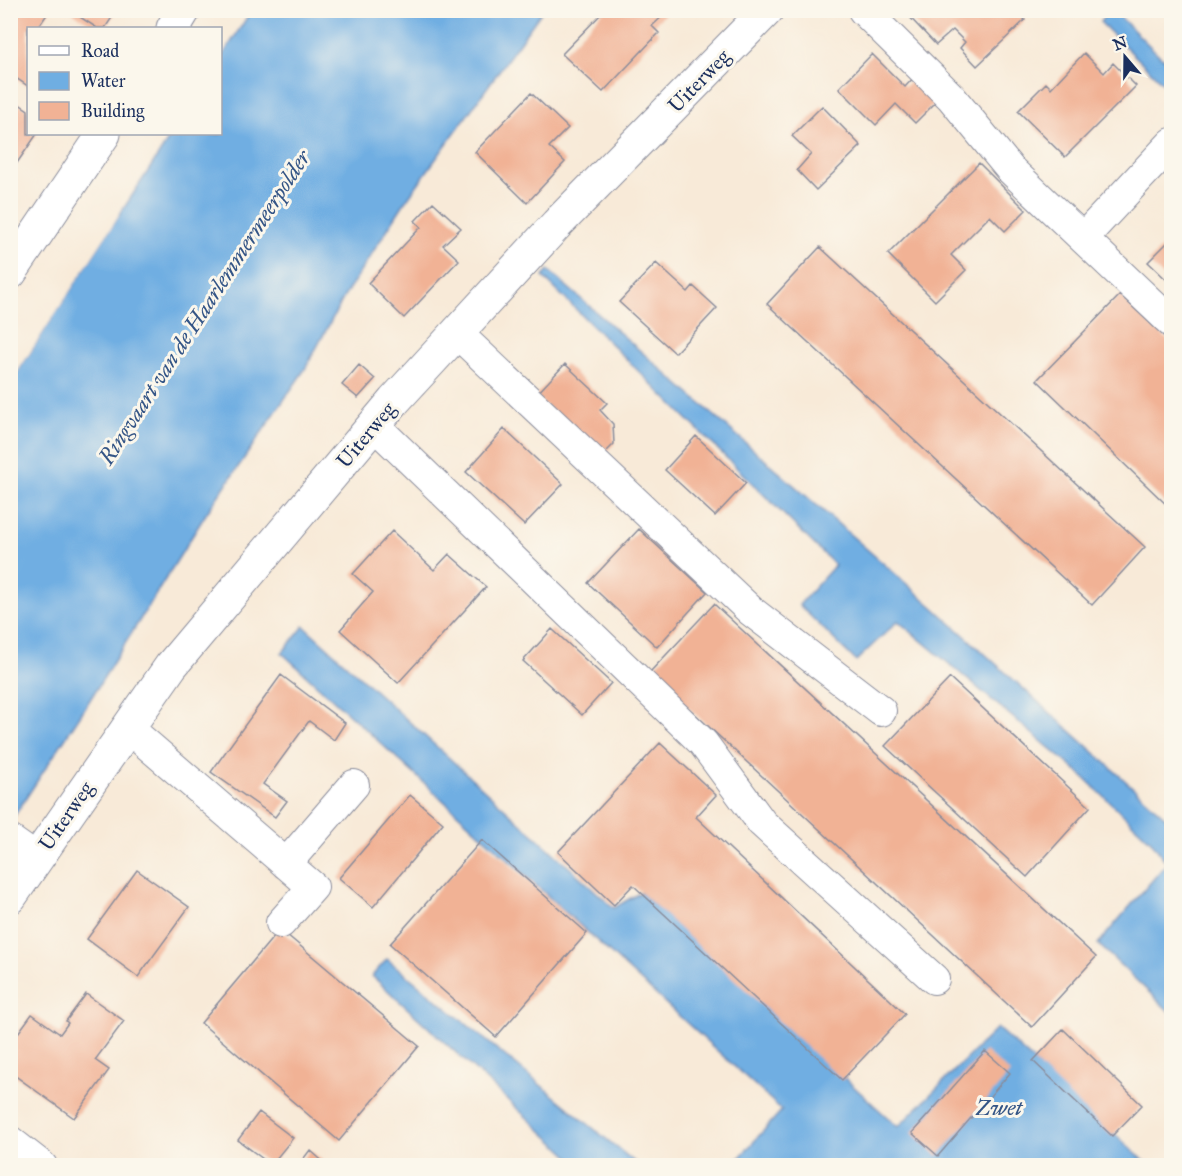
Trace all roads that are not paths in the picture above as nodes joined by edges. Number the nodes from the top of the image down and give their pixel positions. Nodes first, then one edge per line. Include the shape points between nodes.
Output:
1 (184, 10) edge
2 (768, 10) edge
3 (863, 10) edge
4 (174, 27) edge
5 (103, 135) edge
6 (1172, 143) edge
7 (1083, 238) junction
8 (10, 273) edge
9 (1172, 323) edge
10 (457, 333) junction
11 (374, 425) junction
12 (881, 711) dead end
13 (128, 728) junction
14 (354, 785) dead end
15 (10, 840) edge
16 (37, 859) junction
17 (286, 864) junction
18 (10, 897) edge
19 (281, 923) dead end
20 (934, 979) dead end
21 (10, 1141) edge
22 (42, 1166) edge

1 - 4 street
2 - 10 street, Uiterweg
3 - 7 lane via 951,97 1010,169
5 - 8 street
6 - 7 lane
7 - 9 lane
10 - 11 street, Uiterweg
10 - 12 lane via 752,611
11 - 13 street, Uiterweg via 171,666
11 - 20 lane via 704,742 762,823
13 - 16 street, Uiterweg
13 - 17 lane
14 - 17 lane
15 - 16 lane
16 - 18 street, Uiterweg
17 - 19 lane via 313,887
21 - 22 lane

